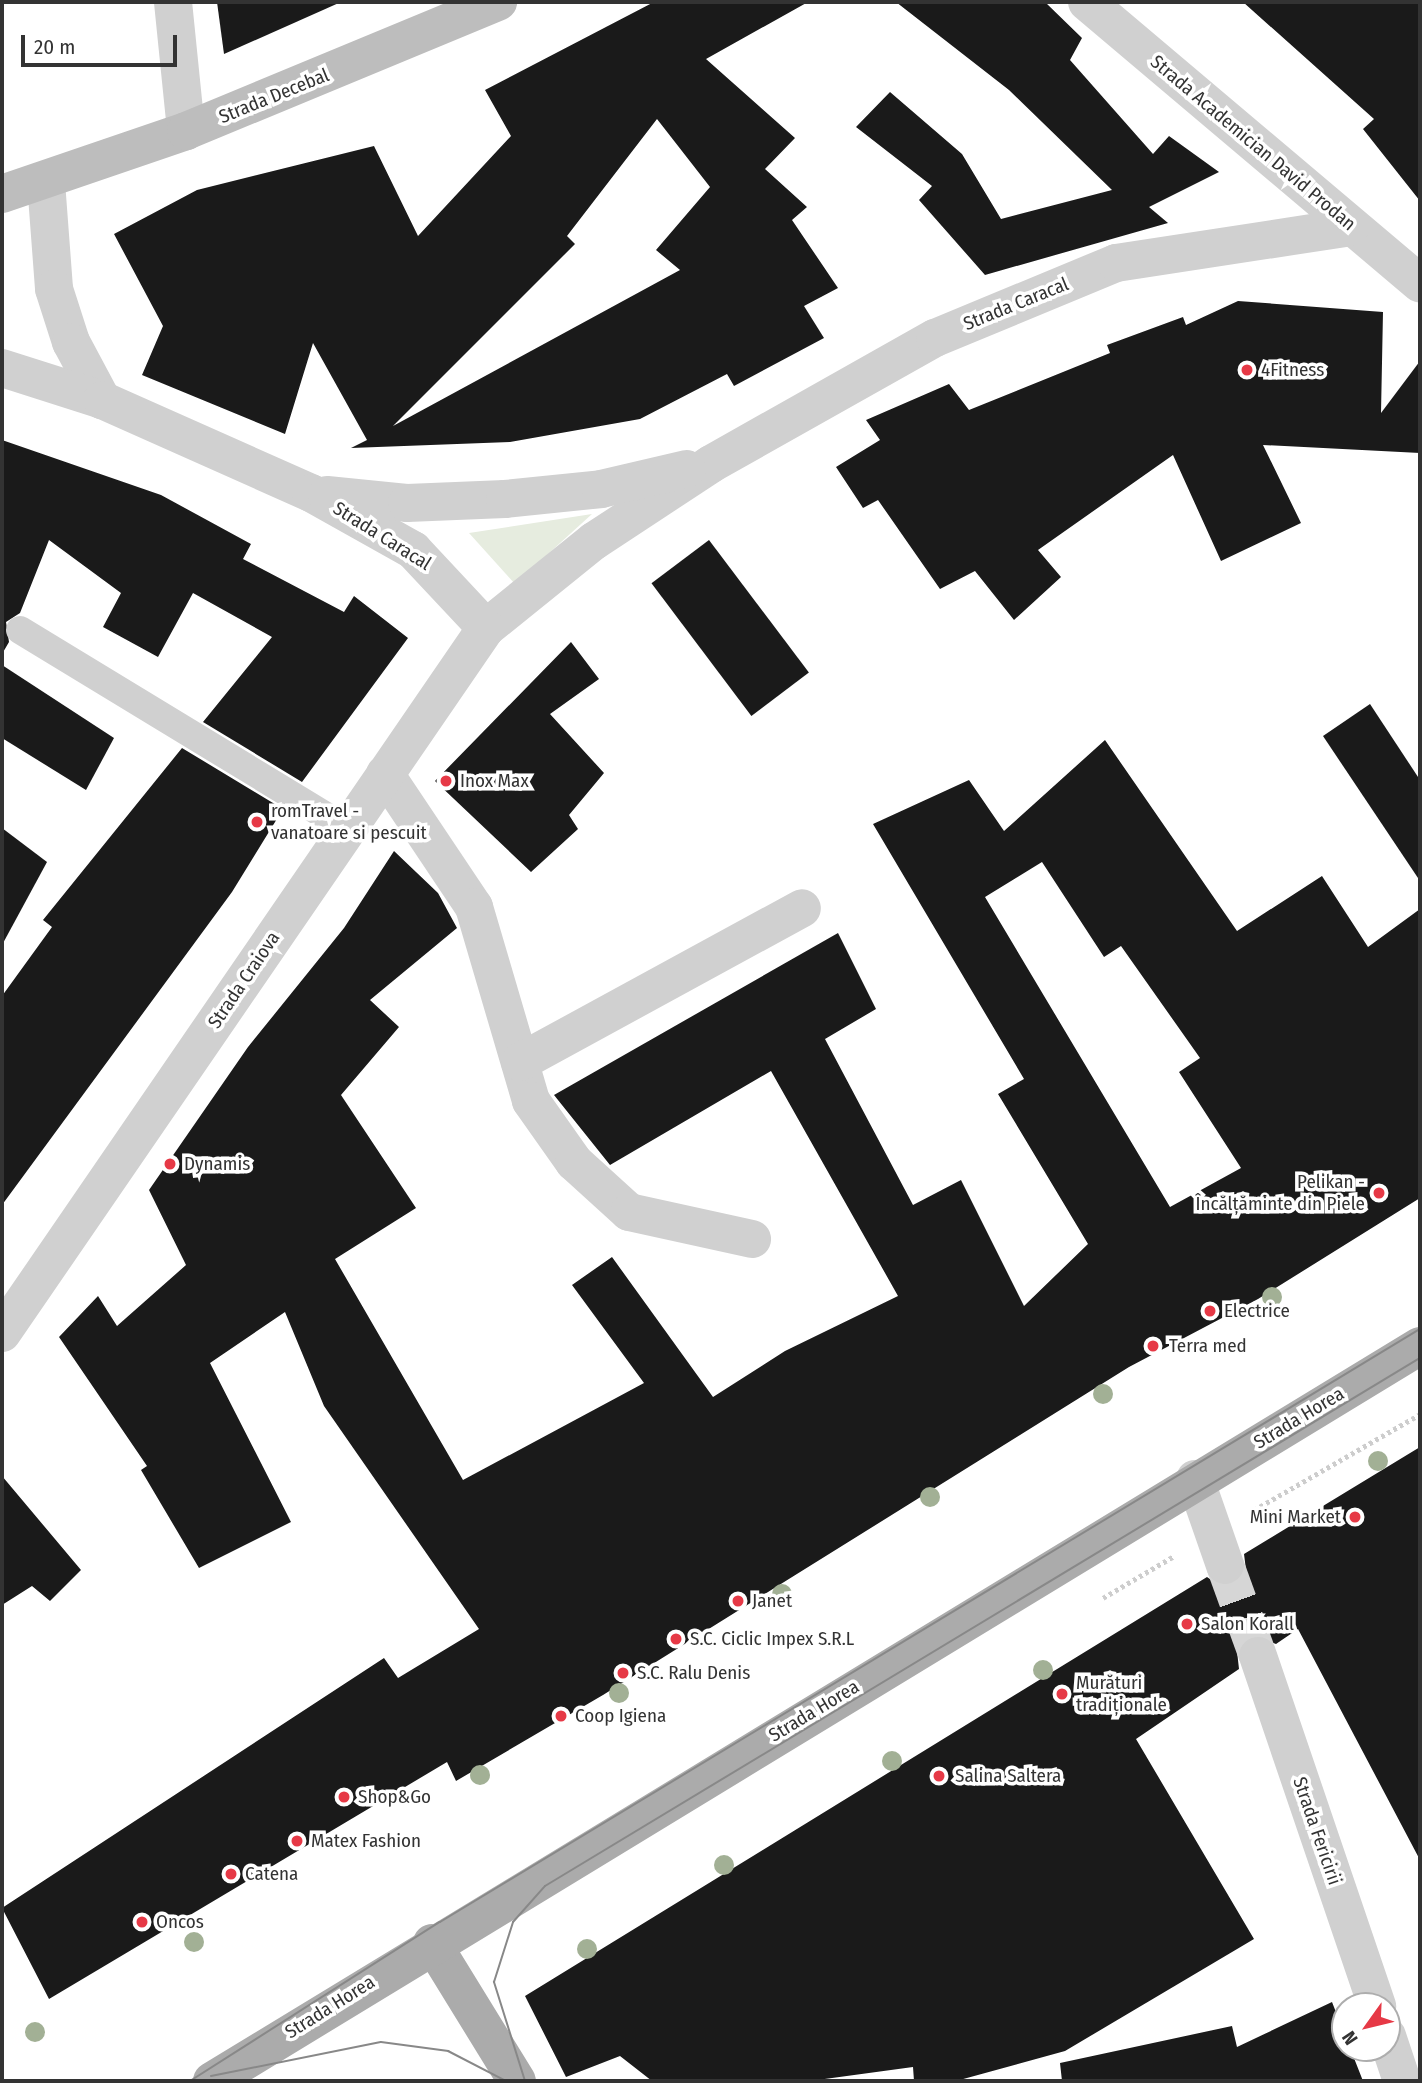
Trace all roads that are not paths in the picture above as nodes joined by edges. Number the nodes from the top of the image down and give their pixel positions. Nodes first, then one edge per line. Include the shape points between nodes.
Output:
1 (173, 2) edge
2 (498, 2) edge
3 (1087, 2) edge
4 (186, 131) junction
5 (46, 182) junction
6 (2, 194) edge
7 (1350, 227) junction
8 (1420, 283) edge
9 (2, 368) edge
10 (102, 400) junction
11 (711, 464) junction
12 (311, 493) junction
13 (486, 628) junction
14 (20, 630) dead end
15 (385, 775) junction
16 (348, 829) junction
17 (802, 908) dead end
18 (520, 1062) junction
19 (752, 1239) dead end
20 (2, 1332) edge
21 (1420, 1346) edge
22 (1195, 1479) junction
23 (1226, 1565) tunnel mouth
24 (1258, 1656) tunnel mouth
25 (432, 1943) junction
26 (1372, 1992) edge
27 (1396, 2062) edge
28 (212, 2081) edge
29 (517, 2081) edge
30 (1402, 2081) edge

1 - 4 street
2 - 4 street, Strada Decebal
3 - 7 street, Strada Academician David Prodan
4 - 5 street, Strada Decebal
5 - 6 street, Strada Decebal
5 - 10 street via 54,289 71,342
7 - 8 street, Strada Academician David Prodan
7 - 11 street, Strada Caracal via 1116,263 935,338
9 - 10 street, Strada Caracal
10 - 12 street, Strada Caracal
11 - 12 street, Strada Caracal via 601,489 505,499 407,503
11 - 13 street, Strada Caracal via 594,541
12 - 13 street, Strada Caracal via 413,550
13 - 15 street, Strada Craiova
14 - 16 lane
15 - 16 street, Strada Craiova
15 - 18 street via 474,907
16 - 20 street, Strada Craiova
17 - 18 street
18 - 19 street via 531,1101 574,1162 628,1212
21 - 22 main road, Strada Horea
22 - 23 street
22 - 25 main road, Strada Horea
24 - 26 street, Strada Fericirii
25 - 28 main road, Strada Horea
25 - 29 main road
27 - 30 street

